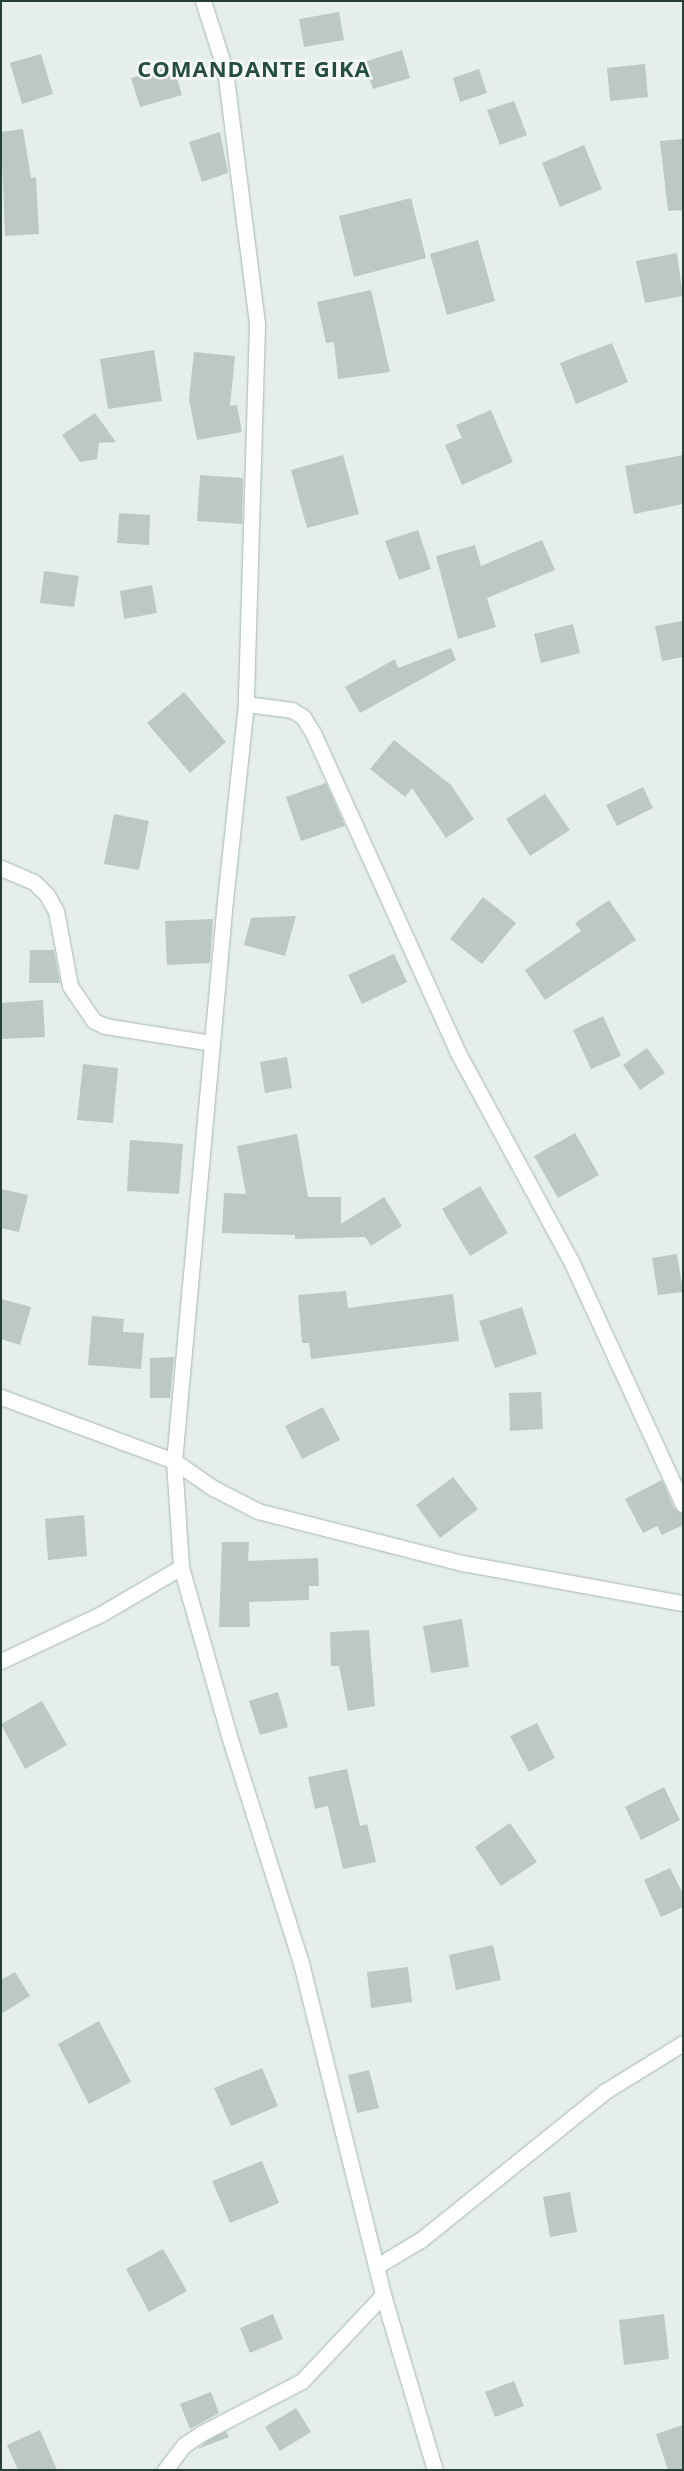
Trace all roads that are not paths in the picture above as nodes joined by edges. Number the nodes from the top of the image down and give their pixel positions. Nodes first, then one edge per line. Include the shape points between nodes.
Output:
1 (203, 1) edge
2 (246, 704) junction
3 (1, 868) edge
4 (212, 1043) junction
5 (1, 1397) edge
6 (174, 1461) junction
7 (683, 1504) edge
8 (182, 1567) junction
9 (683, 1603) edge
10 (1, 1661) edge
11 (683, 2043) edge
12 (377, 2266) junction
13 (383, 2295) junction
14 (165, 2470) edge
15 (435, 2470) edge

1 - 2 street via 225,70 257,325
2 - 4 street
2 - 7 street via 292,710 303,718 313,734 458,1053 571,1260
3 - 4 street via 34,882 47,895 56,911 70,986 94,1021 105,1026
4 - 6 street
5 - 6 street
6 - 8 street
6 - 9 street via 213,1488 258,1510 462,1563
8 - 10 street via 101,1614
8 - 12 street via 229,1736 301,1963
11 - 12 street via 604,2092 422,2239
12 - 13 street
13 - 14 street via 302,2381 202,2433 184,2445
13 - 15 street

